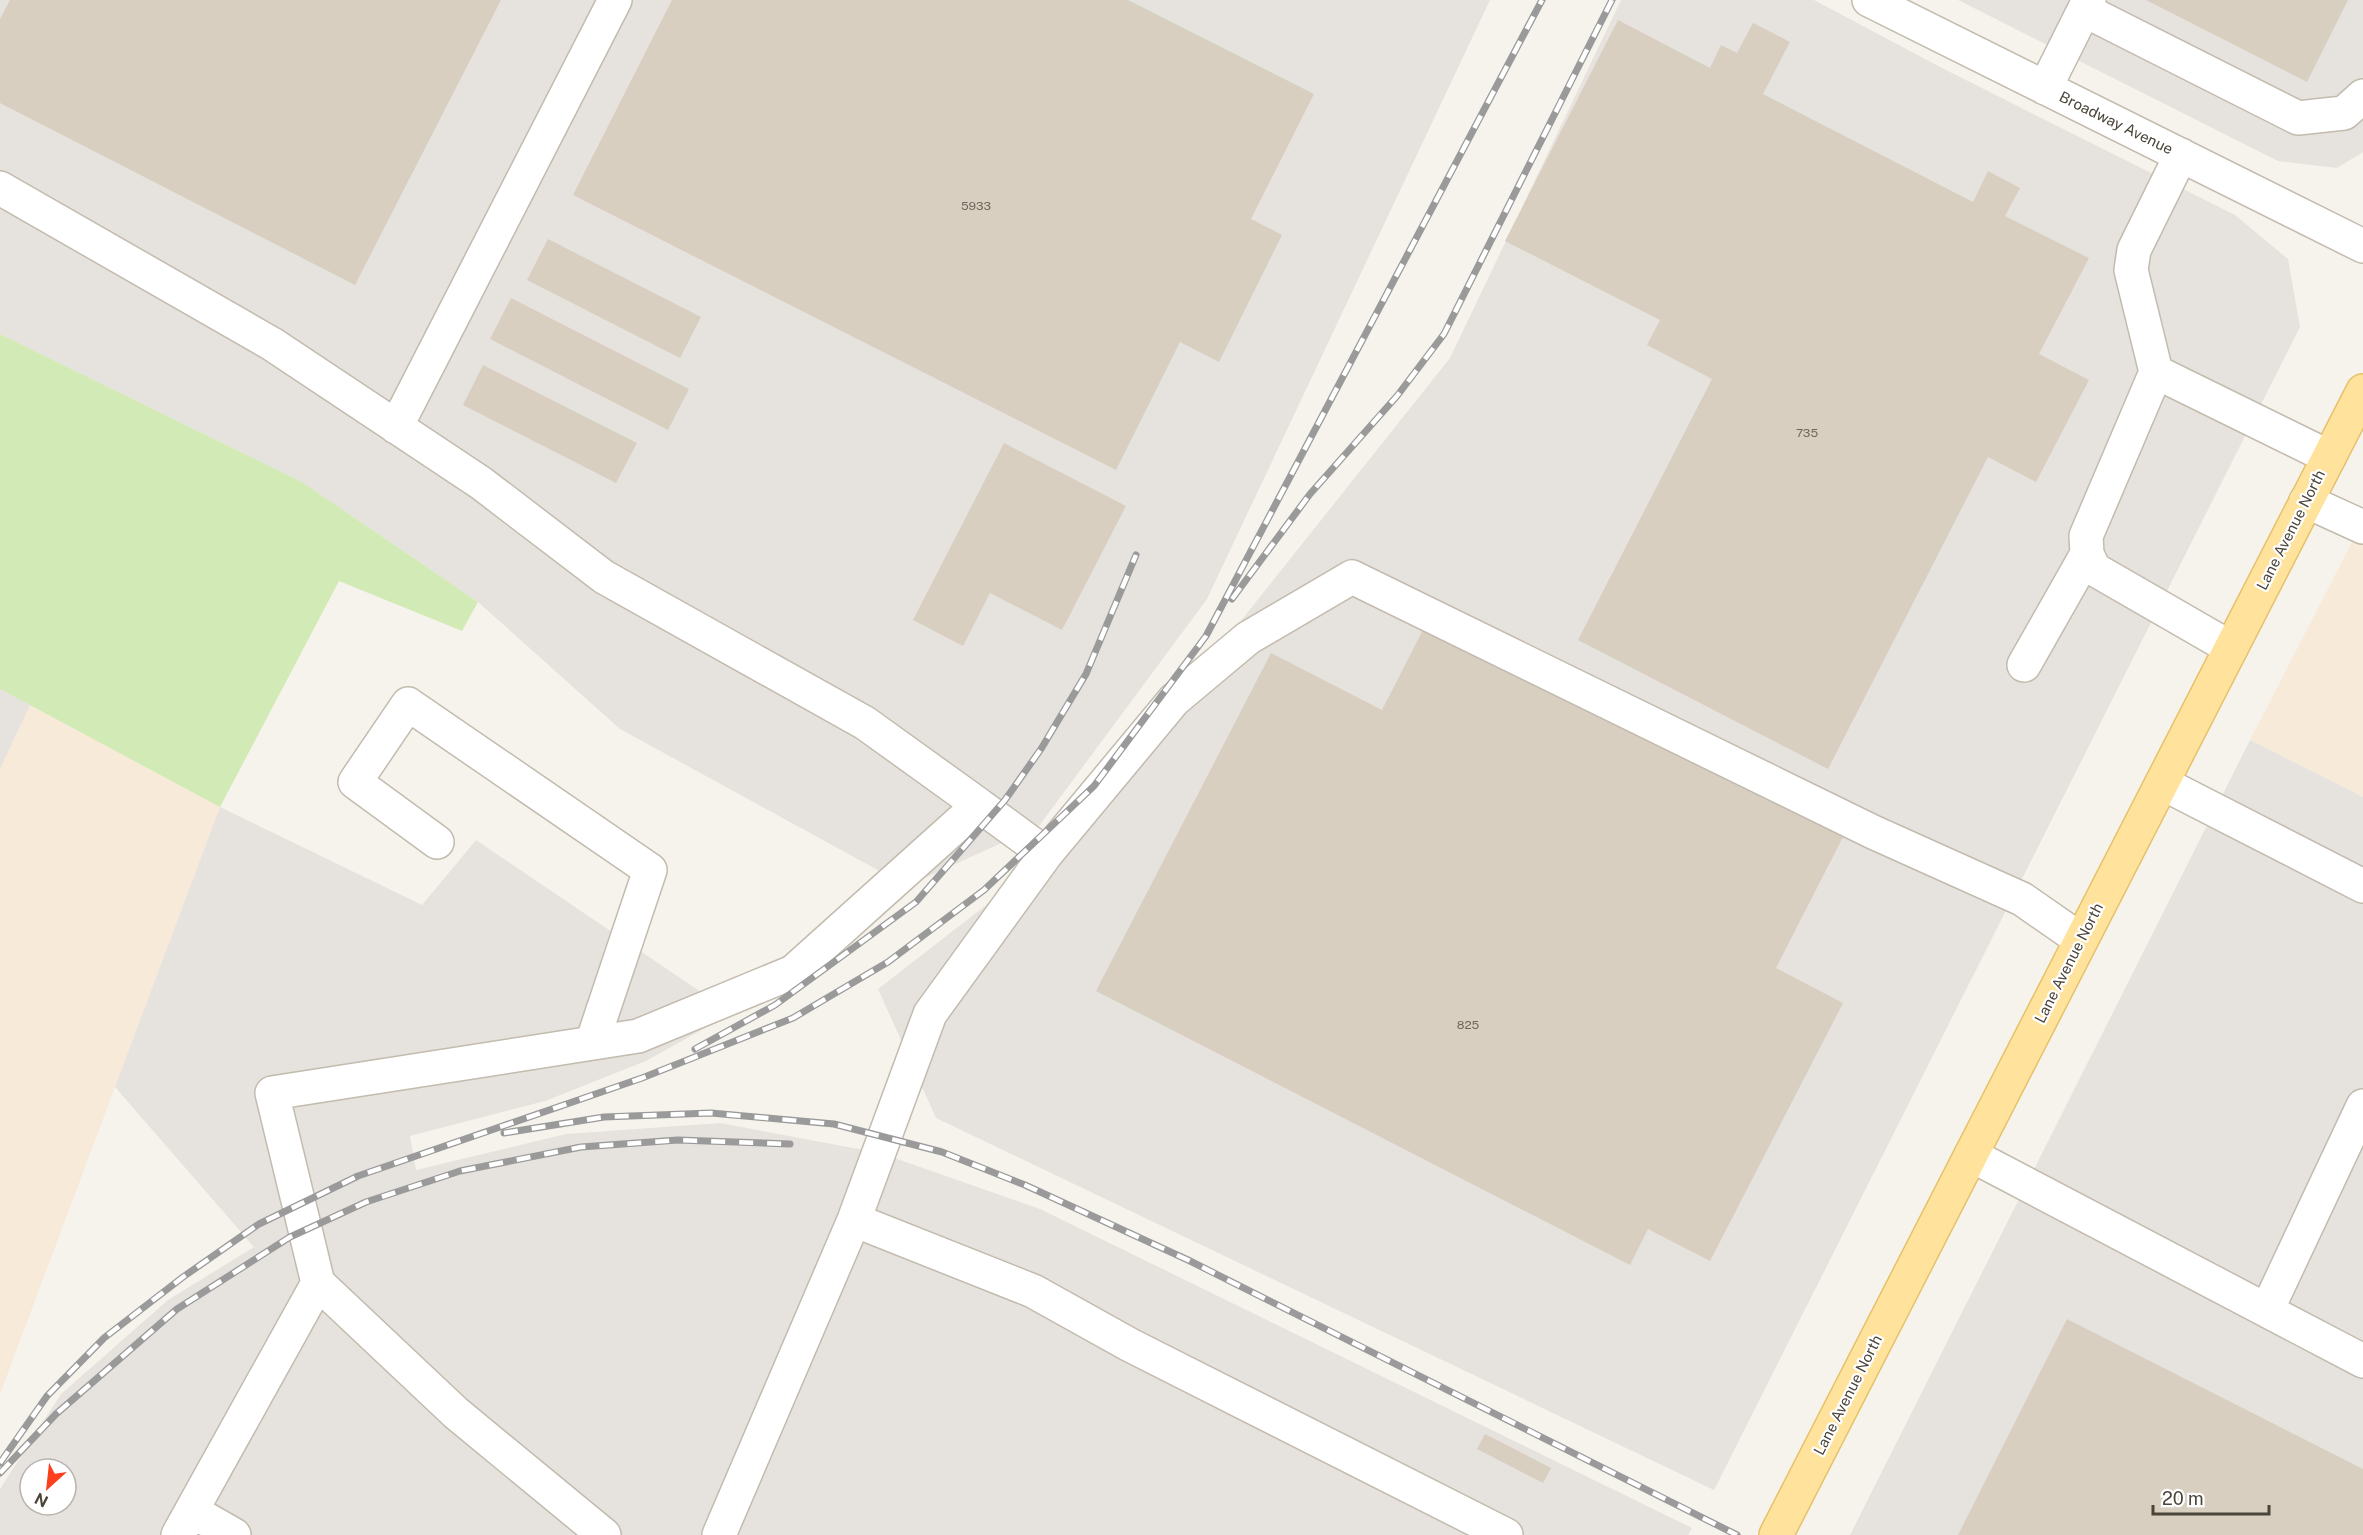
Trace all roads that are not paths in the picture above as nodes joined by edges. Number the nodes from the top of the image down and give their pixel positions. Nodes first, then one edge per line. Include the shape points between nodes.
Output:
1 (615, 0) edge
2 (1869, 0) edge
3 (2086, 5) edge
4 (2045, 88) junction
5 (2363, 96) edge
6 (2181, 155) junction
7 (0, 188) edge
8 (2363, 246) edge
9 (2156, 372) junction
10 (2363, 391) edge
11 (396, 427) junction
12 (2329, 457) junction
13 (2306, 501) junction
14 (2363, 527) edge
15 (2087, 554) junction
16 (2231, 648) junction
17 (2024, 665) dead end
18 (2162, 783) junction
19 (979, 805) junction
20 (437, 842) dead end
21 (1046, 854) junction
22 (2363, 886) edge
23 (2081, 940) junction
24 (592, 1043) junction
25 (2363, 1106) edge
26 (1971, 1155) junction
27 (854, 1220) junction
28 (318, 1283) junction
29 (2267, 1310) junction
30 (2363, 1361) edge
31 (185, 1523) edge
32 (234, 1535) edge
33 (604, 1535) edge
34 (719, 1535) edge
35 (1506, 1535) edge
36 (1776, 1535) edge

1 - 11 street
2 - 4 street, Broadway Avenue
3 - 4 street
3 - 5 street via 2298,118 2344,113
4 - 6 street, Broadway Avenue
6 - 8 street, Broadway Avenue
6 - 9 street via 2134,250 2131,270
7 - 11 street via 272,344
9 - 12 street
9 - 15 street via 2086,536
10 - 12 main road, Lane Avenue North
11 - 19 street via 481,483 604,577 865,723
12 - 13 main road, Lane Avenue North
13 - 14 street
13 - 16 main road, Lane Avenue North
15 - 16 street via 2094,569
15 - 17 street
16 - 18 main road, Lane Avenue North
18 - 22 street
18 - 23 main road, Lane Avenue North
19 - 21 street
19 - 24 street via 793,972 638,1036
20 - 24 street via 355,782 408,704 650,870
21 - 23 street via 1174,700 1248,638 1352,577 1873,832 2022,899
21 - 27 street via 930,1014
23 - 26 main road, Lane Avenue North
24 - 28 street via 272,1093
25 - 29 street
26 - 29 street
26 - 36 main road, Lane Avenue North
27 - 34 street
27 - 35 street via 1033,1291 1130,1345
28 - 31 street
28 - 33 street via 456,1413
29 - 30 street
31 - 32 street

